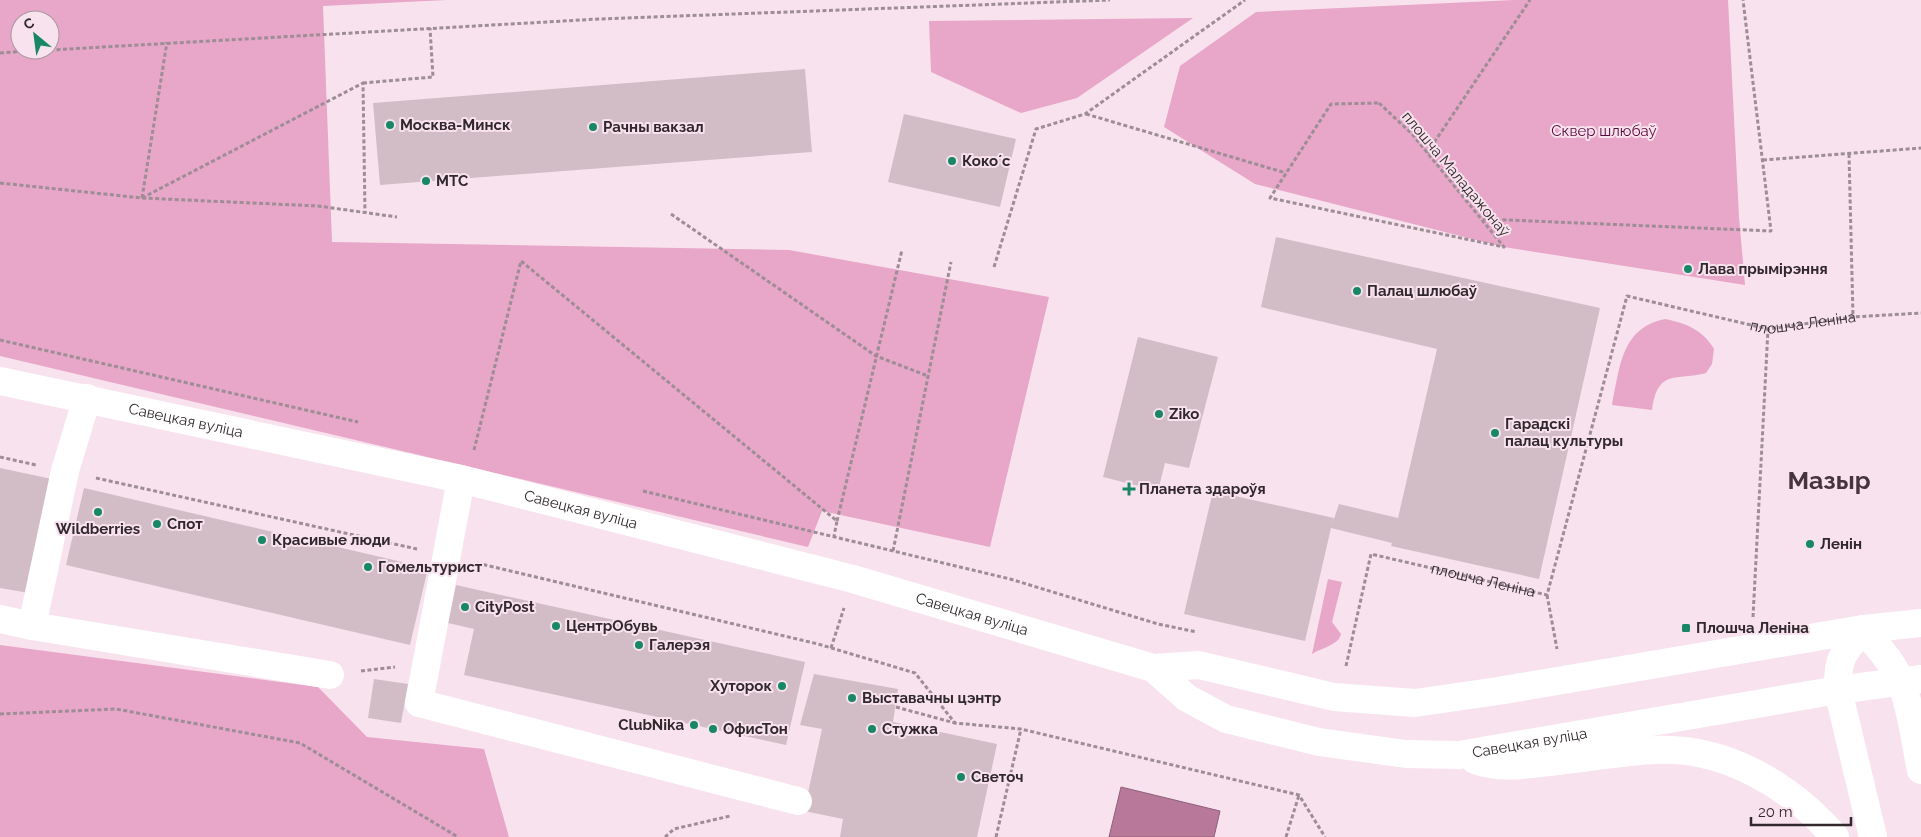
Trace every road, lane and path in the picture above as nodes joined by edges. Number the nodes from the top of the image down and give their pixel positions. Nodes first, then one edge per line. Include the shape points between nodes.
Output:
1 (1110, 0) edge
2 (1245, 0) edge
3 (1530, 0) edge
4 (1743, 0) edge
5 (430, 28) junction
6 (167, 42) junction
7 (60, 49) edge
8 (363, 83) junction
9 (1086, 114) junction
10 (1921, 148) edge
11 (1427, 153) junction
12 (1849, 154) junction
13 (1763, 160) junction
14 (1286, 173) junction
15 (0, 183) edge
16 (142, 198) junction
17 (364, 212) junction
18 (671, 214) dead end
19 (397, 217) dead end
20 (1482, 219) junction
21 (902, 250) dead end
22 (951, 262) dead end
23 (994, 267) dead end
24 (1921, 313) edge
25 (1853, 317) junction
26 (1768, 329) junction
27 (876, 356) junction
28 (928, 376) junction
29 (0, 381) edge
30 (87, 398) junction
31 (474, 450) dead end
32 (0, 457) edge
33 (64, 472) junction
34 (461, 479) junction
35 (837, 521) junction
36 (834, 536) dead end
37 (893, 551) dead end
38 (447, 556) junction
39 (1547, 595) junction
40 (0, 619) edge
41 (1752, 623) dead end
42 (1921, 623) edge
43 (32, 626) junction
44 (1863, 629) junction
45 (1558, 654) dead end
46 (402, 666) dead end
47 (1153, 668) junction
48 (1355, 668) dead end
49 (330, 675) joint
50 (1911, 681) edge
51 (1838, 690) junction
52 (896, 706) dead end
53 (0, 714) edge
54 (955, 723) junction
55 (1020, 729) junction
56 (1459, 754) junction
57 (1921, 770) edge
58 (1299, 795) junction
59 (798, 801) dead end
60 (674, 830) dead end
61 (458, 837) edge
62 (665, 837) edge
63 (996, 837) edge
64 (1286, 837) edge
65 (1325, 837) edge
66 (1835, 837) edge
67 (1873, 837) edge

1 - 5 path
2 - 9 path
3 - 11 path
4 - 13 path
5 - 6 path
5 - 8 path via 433,77
6 - 7 path
6 - 16 path
8 - 16 path
8 - 17 path
9 - 14 path
9 - 23 path via 1036,129
10 - 12 path
11 - 14 path, плошча Маладажонаў via 1379,103 1331,104
11 - 20 path, плошча Маладажонаў
12 - 13 path
12 - 25 path
13 - 20 path via 1771,231
14 - 20 path, плошча Маладажонаў via 1270,198 1504,247
15 - 16 path
16 - 17 path via 318,206
17 - 19 path
18 - 27 path
21 - 27 path
22 - 28 path
24 - 25 path, плошча Леніна
25 - 26 path, плошча Леніна
26 - 39 path, плошча Леніна via 1627,296
26 - 41 path
27 - 28 path
27 - 35 path
28 - 37 path
29 - 30 main road, Савецкая вуліца
30 - 33 main road
30 - 34 main road, Савецкая вуліца
31 - 35 path via 521,260
32 - 33 path
33 - 38 path
33 - 43 main road
34 - 38 main road
34 - 47 main road, Савецкая вуліца via 853,579
35 - 36 path
38 - 54 path via 818,644 915,673
38 - 59 main road via 419,703
39 - 45 path
39 - 48 path, плошча Леніна via 1371,554 1346,667
40 - 43 main road
42 - 44 main road, Савецкая вуліца
43 - 49 main road
44 - 47 main road, Савецкая вуліца via 1415,703 1334,696 1199,665
44 - 50 main road
44 - 51 main road via 1844,651 1837,668
46 - 49 path
47 - 56 main road, Савецкая вуліца via 1187,698 1226,719 1319,742 1406,754
50 - 51 main road, Савецкая вуліца
50 - 57 main road via 1908,701
51 - 56 main road, Савецкая вуліца
51 - 67 main road
52 - 54 path
53 - 61 path via 116,709 300,743
54 - 55 path
55 - 58 path
55 - 63 path
56 - 66 main road via 1484,764 1511,766 1656,750 1710,756 1733,763 1781,788 1820,819
58 - 64 path
58 - 65 path
60 - 62 path

